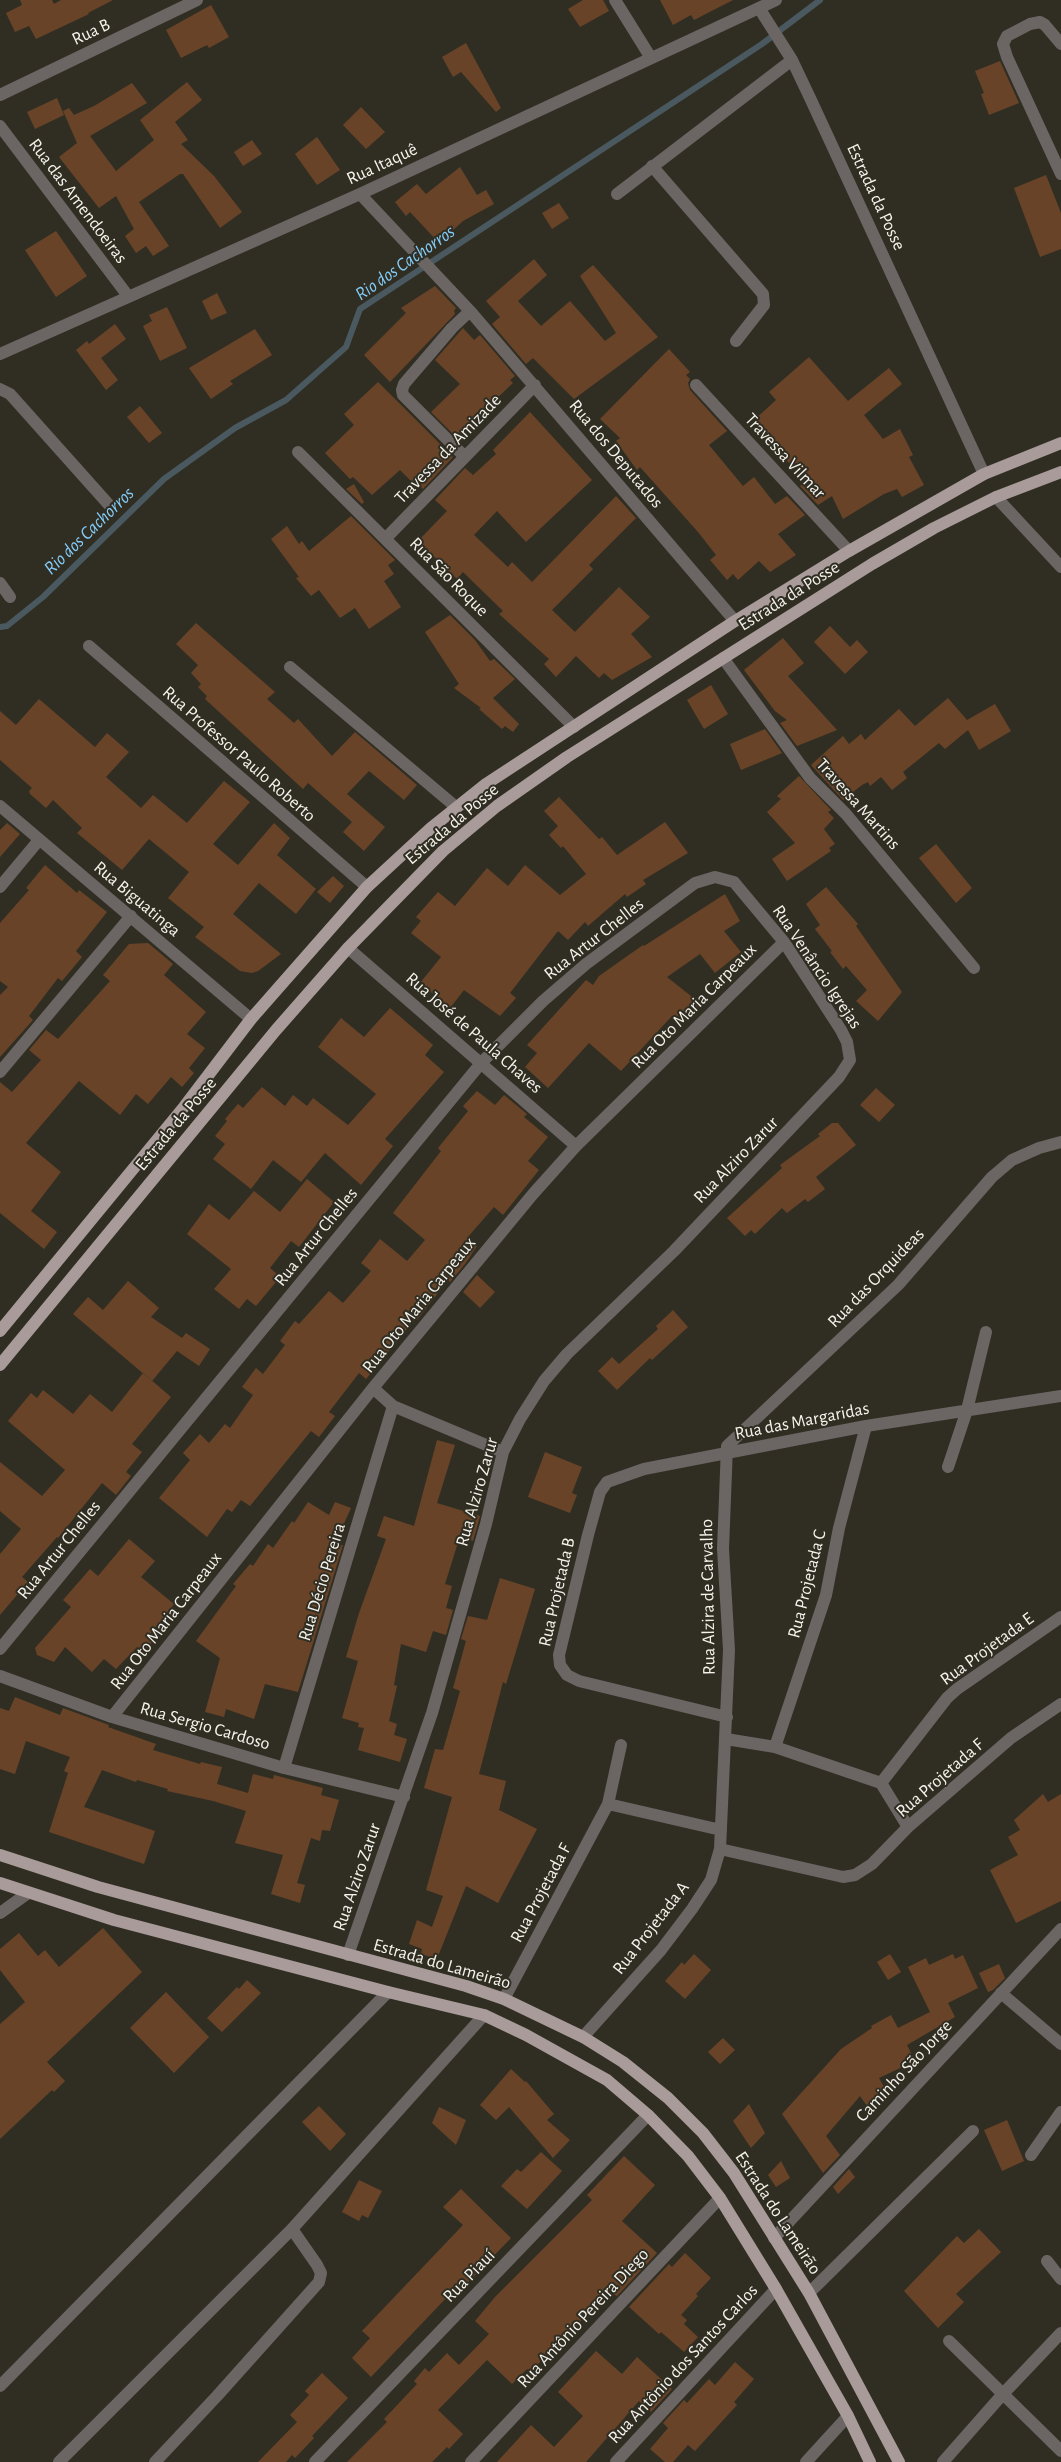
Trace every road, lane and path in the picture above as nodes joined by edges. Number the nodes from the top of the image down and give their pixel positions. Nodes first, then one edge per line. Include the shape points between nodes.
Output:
1 (197, 0) edge
2 (615, 0) edge
3 (776, 0) edge
4 (759, 8) junction
5 (1061, 44) edge
6 (651, 58) junction
7 (792, 60) junction
8 (0, 94) edge
9 (0, 126) edge
10 (652, 166) junction
11 (1061, 174) edge
12 (360, 194) junction
13 (617, 194) dead end
14 (128, 296) junction
15 (470, 311) junction
16 (736, 341) dead end
17 (0, 354) edge
18 (535, 385) junction
19 (696, 385) dead end
20 (0, 389) edge
21 (1061, 443) edge
22 (298, 452) dead end
23 (464, 456) junction
24 (1061, 472) edge
25 (984, 474) junction
26 (996, 497) junction
27 (110, 506) dead end
28 (386, 538) junction
29 (849, 550) junction
30 (1061, 567) edge
31 (0, 583) edge
32 (10, 597) dead end
33 (735, 621) junction
34 (89, 646) dead end
35 (723, 658) junction
36 (290, 666) dead end
37 (574, 727) junction
38 (0, 806) edge
39 (456, 807) junction
40 (39, 840) junction
41 (695, 883) joint
42 (0, 887) edge
43 (367, 887) junction
44 (131, 916) junction
45 (784, 942) junction
46 (348, 948) junction
47 (974, 968) dead end
48 (251, 1019) junction
49 (850, 1060) joint
50 (482, 1062) junction
51 (0, 1072) edge
52 (1061, 1142) edge
53 (576, 1146) junction
54 (0, 1331) edge
55 (986, 1332) dead end
56 (0, 1365) edge
57 (373, 1388) junction
58 (1061, 1396) edge
59 (393, 1406) junction
60 (967, 1410) junction
61 (866, 1426) junction
62 (503, 1452) junction
63 (725, 1453) junction
64 (948, 1467) dead end
65 (644, 1469) joint
66 (1061, 1617) edge
67 (0, 1648) edge
68 (0, 1676) edge
69 (1061, 1704) edge
70 (726, 1717) junction
71 (112, 1718) junction
72 (726, 1739) junction
73 (621, 1745) dead end
74 (775, 1747) junction
75 (284, 1768) junction
76 (881, 1783) junction
77 (404, 1797) junction
78 (608, 1804) junction
79 (908, 1828) junction
80 (721, 1830) junction
81 (720, 1849) junction
82 (0, 1855) edge
83 (0, 1883) edge
84 (28, 1894) junction
85 (0, 1913) edge
86 (1061, 1929) edge
87 (348, 1956) junction
88 (388, 1992) junction
89 (1001, 1993) junction
90 (504, 1999) junction
91 (484, 2015) junction
92 (583, 2037) junction
93 (1061, 2044) edge
94 (1061, 2112) edge
95 (648, 2115) junction
96 (973, 2131) dead end
97 (1031, 2155) dead end
98 (720, 2198) junction
99 (292, 2230) junction
100 (774, 2238) junction
101 (1046, 2261) dead end
102 (1061, 2278) edge
103 (776, 2289) junction
104 (809, 2293) junction
105 (1061, 2333) edge
106 (949, 2341) dead end
107 (0, 2386) edge
108 (1002, 2395) junction
109 (848, 2416) junction
110 (1061, 2451) edge
111 (60, 2462) edge
112 (155, 2462) edge
113 (315, 2462) edge
114 (471, 2462) edge
115 (616, 2462) edge
116 (806, 2462) edge
117 (870, 2462) edge
118 (899, 2462) edge
119 (943, 2462) edge

1 - 8 street, Rua B
2 - 6 street
3 - 4 street, Rua Itaquê
4 - 6 street, Rua Itaquê
4 - 7 street, Estrada da Posse
5 - 11 street via 1040,22 1007,36 1003,44 1006,57
6 - 12 street, Rua Itaquê
7 - 10 street
7 - 25 street, Estrada da Posse
9 - 14 street, Rua das Amendoeiras
10 - 13 street
10 - 16 street via 763,294 764,305
12 - 14 street, Rua Itaquê
12 - 15 street, Rua dos Deputados
14 - 17 street, Rua Itaquê
15 - 18 street, Rua dos Deputados
15 - 23 street via 452,328 402,390 403,395
18 - 23 street, Travessa da Amizade
18 - 33 street, Rua dos Deputados
19 - 29 street, Travessa Vilmar
20 - 27 street via 10,394
21 - 25 main road, Estrada da Posse
22 - 28 street, Rua São Roque
23 - 28 street, Travessa da Amizade
24 - 26 main road, Estrada da Posse
25 - 29 main road, Estrada da Posse
26 - 30 street
26 - 35 main road, Estrada da Posse via 872,564
28 - 37 street, Rua São Roque
29 - 33 main road, Estrada da Posse
31 - 32 street
33 - 37 main road, Estrada da Posse
34 - 43 street, Rua Professor Paulo Roberto
35 - 46 main road, Estrada da Posse via 567,757 497,806 443,851
35 - 47 street, Travessa Martins via 810,778 846,814
36 - 39 street
37 - 39 main road, Estrada da Posse
38 - 40 street, Rua Biguatinga
39 - 43 main road, Estrada da Posse
40 - 42 street
40 - 44 street, Rua Biguatinga
41 - 45 street, Rua Venâncio Igrejas via 716,877 734,882
41 - 50 street, Rua Artur Chelles via 586,964 543,1001
43 - 48 main road, Estrada da Posse
44 - 48 street, Rua Biguatinga
44 - 51 street
45 - 49 street, Rua Venâncio Igrejas via 841,1030 849,1047
45 - 53 street, Rua Oto Maria Carpeaux
46 - 50 street, Rua José de Paula Chaves
46 - 56 main road, Estrada da Posse via 276,1030
48 - 54 main road, Estrada da Posse via 184,1107
49 - 62 street, Rua Alziro Zarur via 839,1077 688,1236 567,1354 539,1388
50 - 53 street, Rua José de Paula Chaves
50 - 67 street, Rua Artur Chelles
52 - 63 street, Rua das Orquideas via 1012,1160 992,1177 898,1284 734,1438
53 - 57 street, Rua Oto Maria Carpeaux
55 - 60 street
57 - 59 street
57 - 71 street, Rua Oto Maria Carpeaux
58 - 60 street, Rua das Margaridas
59 - 62 street
59 - 75 street, Rua Décio Pereira
60 - 61 street, Rua das Margaridas
60 - 64 street
61 - 63 street, Rua das Margaridas
61 - 74 street, Rua Projetada C via 839,1528 826,1595
62 - 77 street, Rua Alziro Zarur via 432,1713
63 - 65 street, Rua das Margaridas
63 - 70 street, Rua Alzira de Carvalho via 723,1549 729,1650
65 - 70 street, Rua Projetada B via 607,1482 600,1492 559,1655 560,1665 567,1675 579,1682
66 - 76 street, Rua Projetada E via 957,1688
68 - 71 street, Rua Sergio Cardoso
69 - 79 street, Rua Projetada F via 1011,1738
70 - 72 street, Rua Alzira de Carvalho
71 - 75 street, Rua Sergio Cardoso
72 - 74 street
72 - 80 street, Rua Projetada A
73 - 78 street, Rua Projetada F
74 - 76 street
75 - 77 street, Rua Sergio Cardoso
76 - 79 street
77 - 87 street, Rua Alziro Zarur
78 - 80 street
78 - 90 street, Rua Projetada F
79 - 81 street, Rua Projetada F via 872,1864 855,1875 843,1876
80 - 81 street, Rua Projetada A
81 - 92 street, Rua Projetada A via 711,1880 692,1909 661,1950
82 - 87 main road, Estrada do Lameirão via 98,1887
83 - 84 main road
84 - 85 street
84 - 88 main road
86 - 89 street, Caminho São Jorge
87 - 90 main road, Estrada do Lameirão
88 - 91 main road
88 - 107 street
89 - 93 street
89 - 100 street, Caminho São Jorge
90 - 92 main road, Estrada do Lameirão
91 - 95 main road via 607,2080
91 - 99 street
92 - 100 main road, Estrada do Lameirão via 623,2062 668,2098 703,2133 734,2173
94 - 97 street
95 - 98 main road via 688,2156
95 - 113 street, Rua Piauí
96 - 104 street
98 - 103 main road
98 - 114 street, Rua Antônio Pereira Diego
99 - 111 street
99 - 112 street via 317,2265 321,2274 319,2282
100 - 104 main road, Estrada do Lameirão
101 - 102 street
103 - 109 main road
103 - 115 street, Rua Antônio dos Santos Carlos
104 - 118 main road, Estrada do Lameirão
105 - 108 street
106 - 108 street
108 - 110 street
108 - 119 street
109 - 116 street
109 - 117 main road

